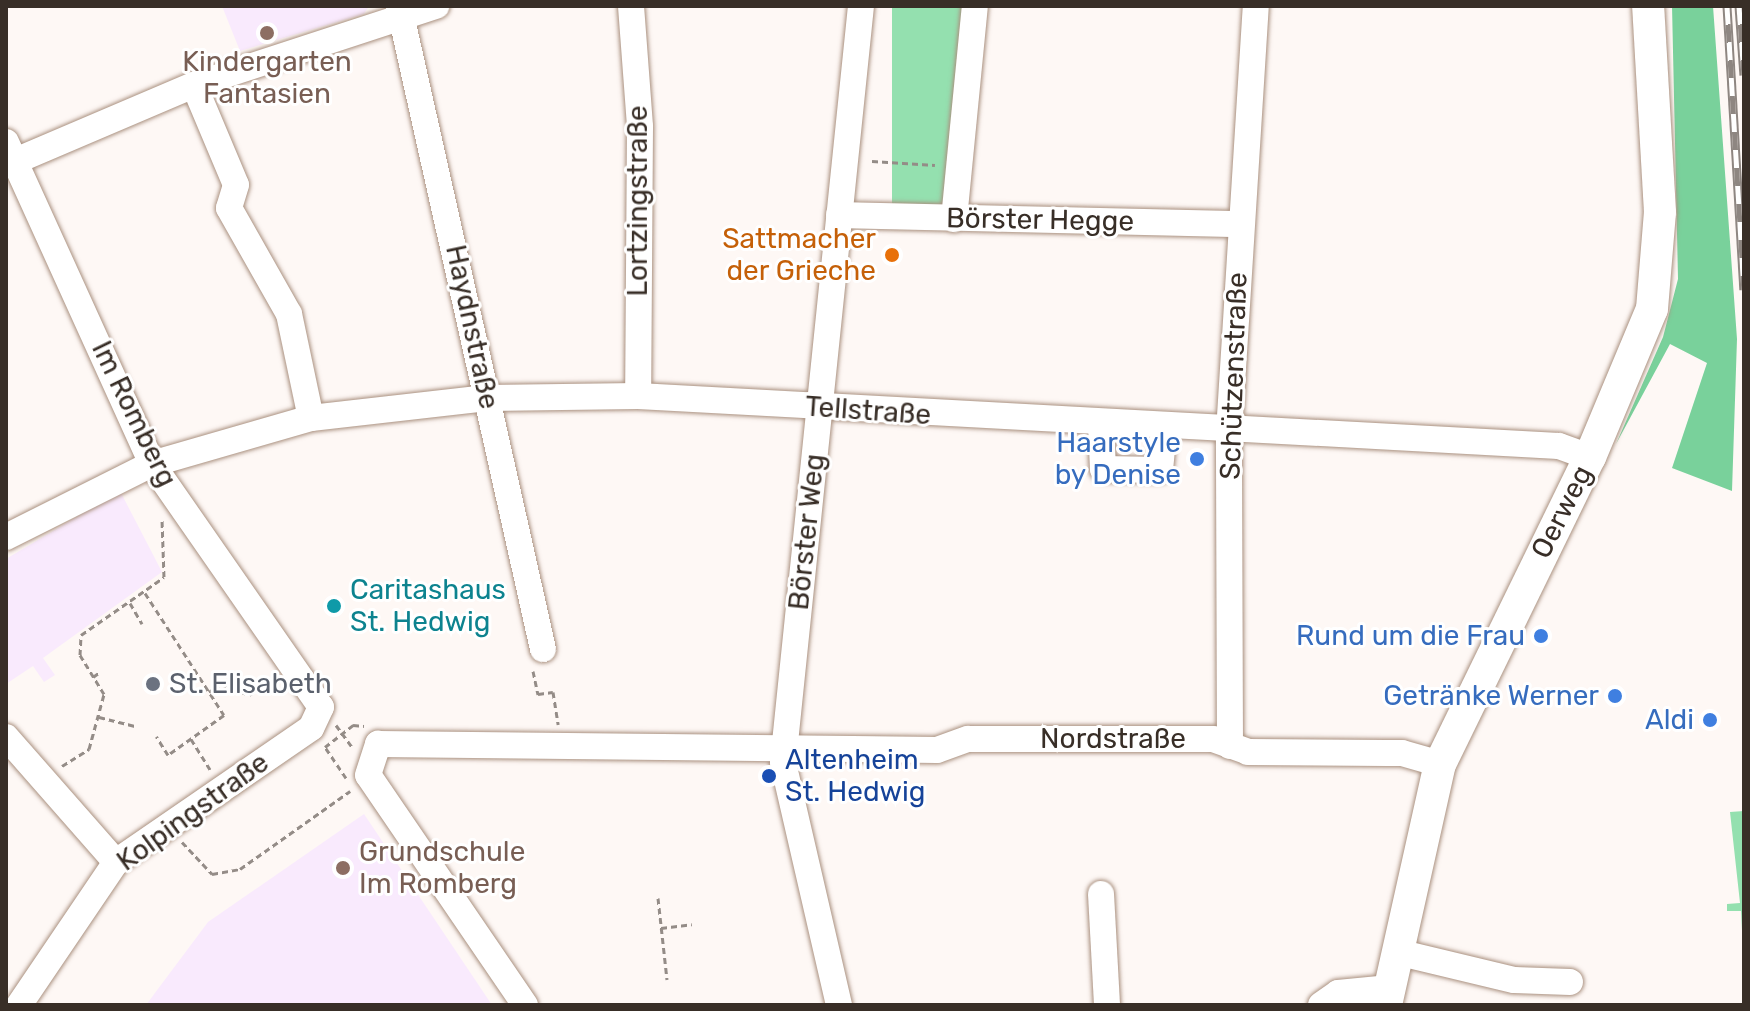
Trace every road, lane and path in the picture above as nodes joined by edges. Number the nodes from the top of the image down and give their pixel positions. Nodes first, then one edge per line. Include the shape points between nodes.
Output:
1 (436, 6) edge
2 (631, 6) edge
3 (861, 6) edge
4 (975, 6) edge
5 (1256, 6) edge
6 (1648, 6) edge
7 (400, 12) edge
8 (194, 85) junction
9 (9, 156) edge
10 (872, 161) dead end
11 (959, 167) junction
12 (839, 215) junction
13 (954, 219) junction
14 (1241, 224) junction
15 (638, 396) junction
16 (487, 398) junction
17 (816, 409) junction
18 (311, 418) junction
19 (1101, 425) junction
20 (1164, 428) junction
21 (1229, 432) junction
22 (1590, 457) junction
23 (152, 464) junction
24 (162, 513) dead end
25 (6, 537) edge
26 (145, 593) junction
27 (130, 603) junction
28 (142, 624) dead end
29 (543, 649) joint
30 (293, 668) junction
31 (100, 672) dead end
32 (93, 677) junction
33 (209, 692) junction
34 (321, 707) junction
35 (99, 717) junction
36 (136, 726) dead end
37 (375, 728) dead end
38 (559, 728) junction
39 (574, 728) dead end
40 (544, 729) dead end
41 (342, 734) junction
42 (156, 736) dead end
43 (6, 737) edge
44 (191, 739) junction
45 (784, 746) junction
46 (1230, 746) junction
47 (207, 764) dead end
48 (366, 764) junction
49 (1440, 764) junction
50 (62, 766) dead end
51 (353, 789) junction
52 (362, 801) dead end
53 (170, 826) junction
54 (116, 862) junction
55 (1101, 894) dead end
56 (658, 898) dead end
57 (692, 924) dead end
58 (661, 928) junction
59 (1397, 952) junction
60 (667, 980) dead end
61 (1570, 982) dead end
62 (1388, 997) edge
63 (19, 1005) edge
64 (525, 1005) edge
65 (839, 1005) edge
66 (1107, 1005) edge
67 (1321, 1005) edge

1 - 7 street
2 - 15 street, Lortzingstraße via 640,127
3 - 12 street, Börster Weg
4 - 11 street
5 - 14 street, Schützenstraße
6 - 22 main road, Oerweg via 1658,278 1642,345
7 - 8 street
7 - 16 street, Haydnstraße
8 - 9 street
8 - 18 street via 236,185 229,208 289,314
9 - 23 street, Im Romberg
10 - 11 path
11 - 13 street
12 - 13 street, Börster Hegge
12 - 17 street, Börster Weg
13 - 14 street, Börster Hegge
14 - 21 street, Schützenstraße
15 - 16 street, Tellstraße
15 - 17 street, Tellstraße
16 - 18 street, Tellstraße
16 - 29 street, Haydnstraße
17 - 19 street, Tellstraße
17 - 45 street, Börster Weg
18 - 23 street, Tellstraße
19 - 20 street, Tellstraße
19 - 20 street via 1103,469 1160,470
20 - 21 street, Tellstraße
21 - 22 street, Tellstraße via 1559,446
21 - 46 street, Schützenstraße
22 - 49 main road, Oerweg
23 - 25 street, Tellstraße
23 - 30 street, Im Romberg
24 - 26 path via 168,562 164,577
26 - 27 path
26 - 33 path
27 - 28 path
27 - 32 path via 81,635 80,655
29 - 38 path via 529,653 538,694 553,692
30 - 33 path via 249,695 221,684
30 - 34 street, Im Romberg
31 - 32 path
32 - 35 path via 104,694
33 - 44 path via 224,715
34 - 41 path
34 - 53 street, Kolpingstraße via 311,728
35 - 36 path
35 - 50 path via 82,758
37 - 41 path via 353,725
38 - 39 path
38 - 40 path
41 - 48 path
41 - 51 path via 325,747
42 - 44 path via 168,755
43 - 54 street
44 - 47 path
45 - 46 street, Nordstraße via 937,750 968,739 1213,739
45 - 48 street via 385,742
45 - 65 street, Börster Weg via 786,791
46 - 49 street, Nordstraße via 1402,753
48 - 64 street
49 - 59 main road, Oerweg
51 - 52 path
51 - 53 path via 222,875 197,864
53 - 54 street, Kolpingstraße
54 - 63 street, Kolpingstraße
55 - 66 street
56 - 58 path
57 - 58 path
58 - 60 path
59 - 61 street via 1514,980
59 - 62 main road, Oerweg
62 - 67 street via 1338,993

